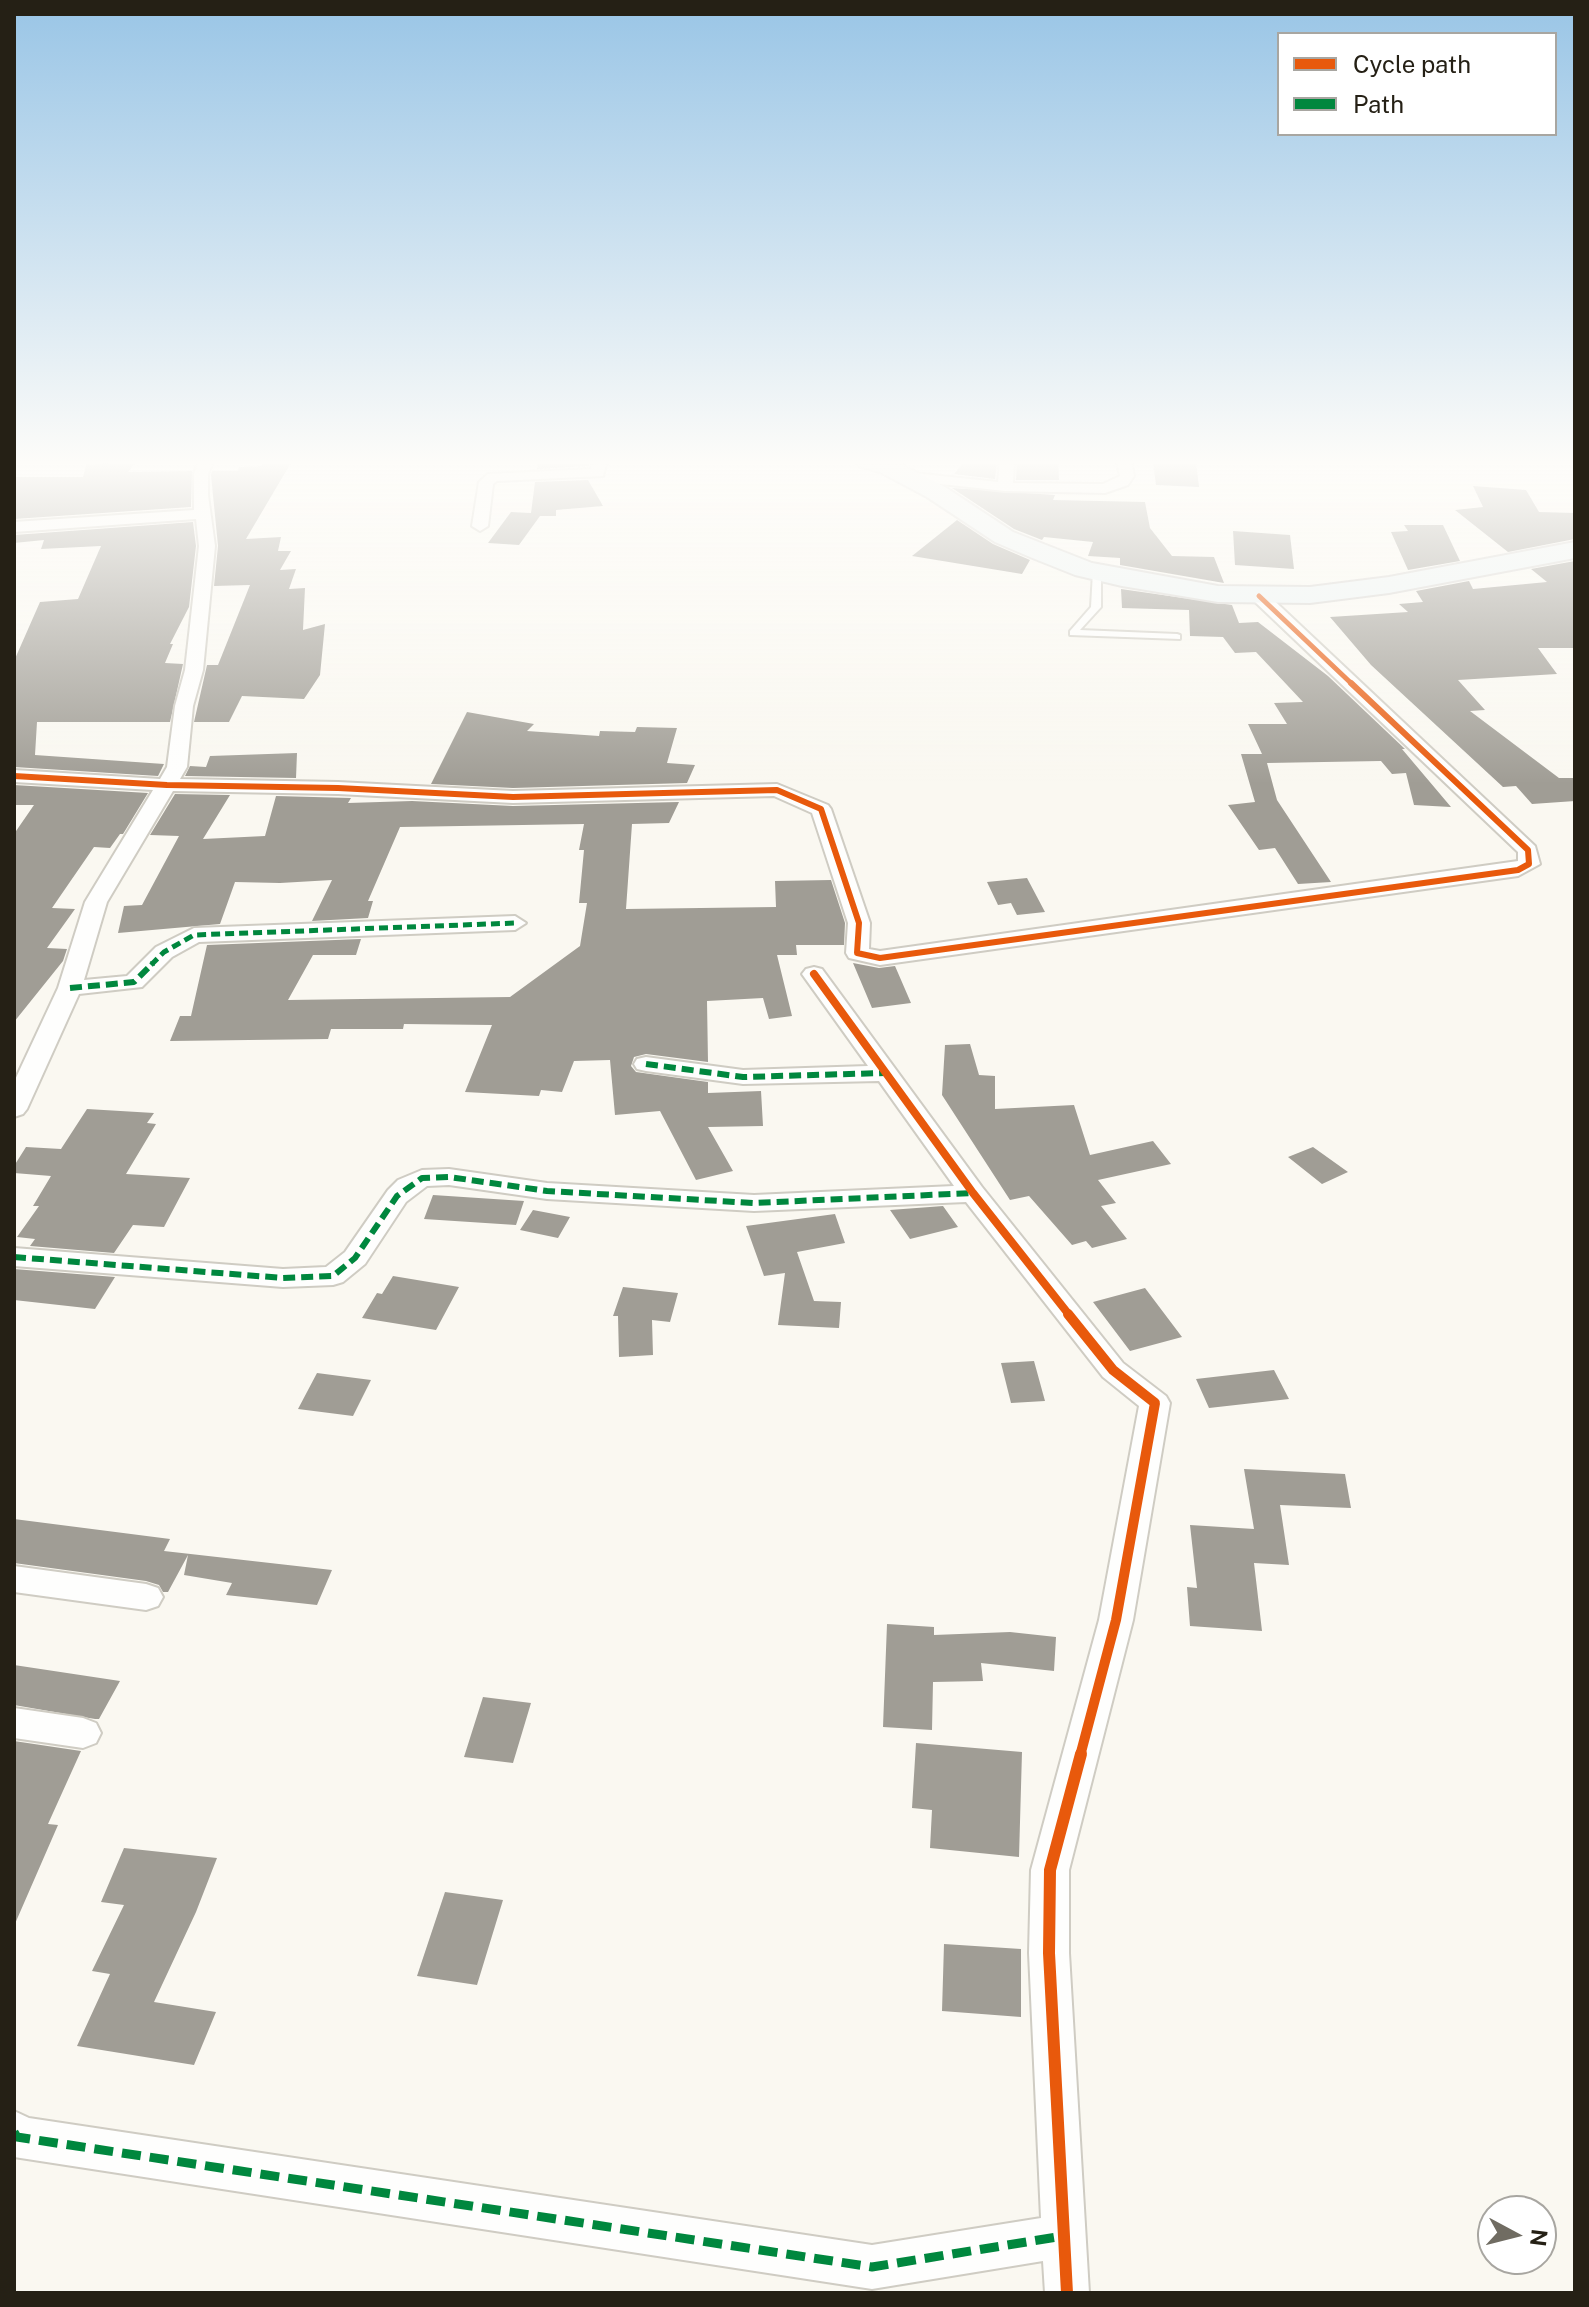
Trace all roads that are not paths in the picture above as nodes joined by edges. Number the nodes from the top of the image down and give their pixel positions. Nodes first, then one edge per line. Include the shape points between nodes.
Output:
1 (206, 569) edge
2 (1088, 569) edge
3 (1476, 569) edge
4 (1097, 572) junction
5 (1259, 596) junction
6 (1177, 637) dead end
7 (14, 776) edge
8 (167, 785) junction
9 (515, 923) dead end
10 (814, 974) dead end
11 (70, 988) junction
12 (646, 1064) dead end
13 (885, 1073) junction
14 (14, 1109) edge
15 (973, 1193) junction
16 (14, 1257) edge
17 (14, 1579) edge
18 (146, 1597) dead end
19 (14, 1723) edge
20 (83, 1733) dead end
21 (14, 2132) edge
22 (1063, 2236) junction
23 (1067, 2293) edge

1 - 8 street via 177,767
2 - 4 main road
3 - 5 main road via 1310,595
4 - 5 main road via 1188,590
4 - 6 lane via 1096,607 1073,633
5 - 8 street via 1528,850 1529,864 1518,870 880,958 857,953 859,923 821,809 777,790 513,797
7 - 8 street
8 - 11 street via 96,902
9 - 11 street via 194,935 164,952 134,982
10 - 13 street
11 - 14 street
12 - 13 street via 743,1077
13 - 15 street
15 - 16 street via 754,1203 422,1178 397,1196 355,1258 333,1276 283,1278
15 - 22 street via 1113,1370 1155,1403 1116,1620 1050,1870
17 - 18 street
19 - 20 street
21 - 22 street via 17,2137 872,2267
22 - 23 street

